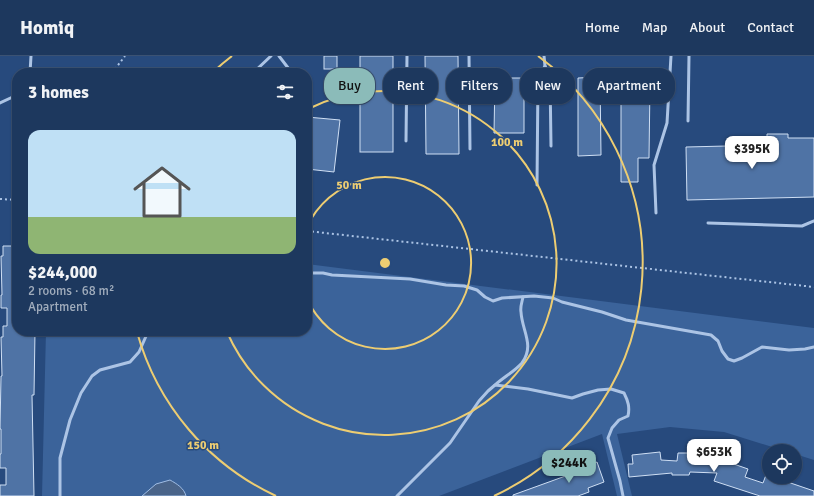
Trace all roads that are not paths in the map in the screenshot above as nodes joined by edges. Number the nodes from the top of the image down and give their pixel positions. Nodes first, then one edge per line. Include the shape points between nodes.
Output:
1 (31, 56) edge
2 (271, 56) edge
3 (279, 56) edge
4 (407, 56) edge
5 (468, 56) edge
6 (544, 56) edge
7 (671, 56) edge
8 (689, 56) edge
9 (544, 66) junction
10 (30, 68) edge
11 (258, 68) edge
12 (288, 68) edge
13 (12, 97) edge
14 (0, 103) edge
15 (688, 121) dead end
16 (406, 141) dead end
17 (551, 146) dead end
18 (470, 149) dead end
19 (537, 185) dead end
20 (656, 214) dead end
21 (814, 221) edge
22 (708, 223) dead end
23 (312, 273) edge
24 (523, 297) junction
25 (146, 336) edge
26 (814, 347) edge
27 (495, 385) junction
28 (60, 496) edge
29 (397, 496) edge
30 (623, 496) edge

1 - 10 lane
2 - 11 lane
3 - 12 lane
4 - 16 lane
5 - 18 lane
6 - 9 lane
7 - 20 lane via 667,123 654,165
8 - 15 lane
9 - 17 lane via 550,77
9 - 19 lane via 538,78
13 - 14 lane
21 - 22 lane via 802,226
23 - 24 lane via 410,279 464,286 477,290 493,301
24 - 26 lane via 553,298 626,320 711,335 718,341 728,359 734,361 762,347 789,350
24 - 27 lane via 520,310 528,350 522,362
25 - 28 lane via 139,352 130,362 100,370 92,376 81,393 70,420 60,458
27 - 29 lane via 479,401 450,443
27 - 30 lane via 572,398 598,390 611,389 624,393 629,409 628,416 619,420 608,438

